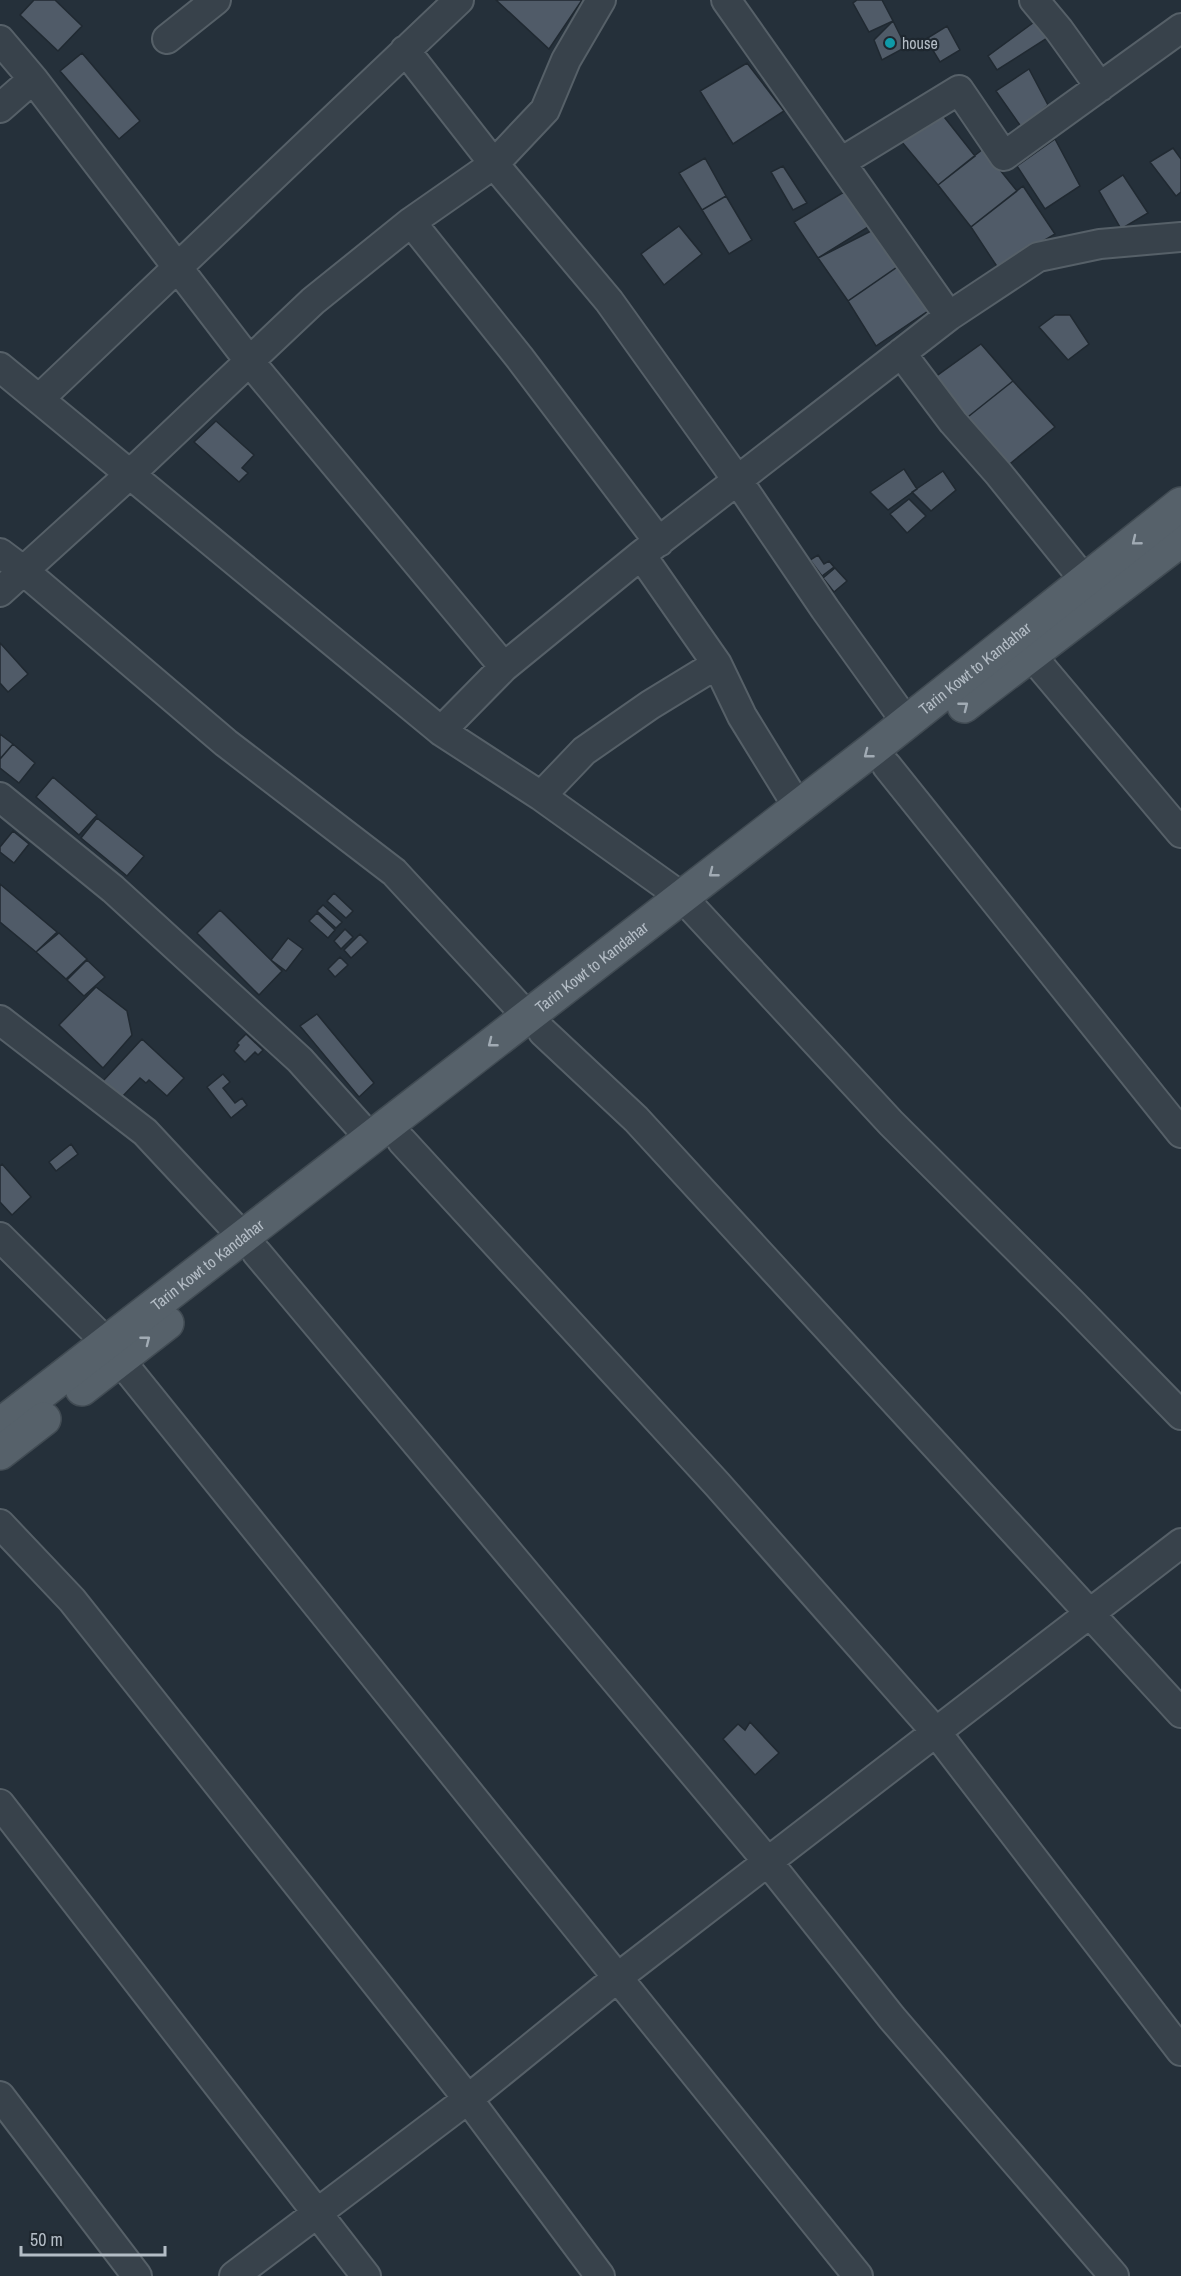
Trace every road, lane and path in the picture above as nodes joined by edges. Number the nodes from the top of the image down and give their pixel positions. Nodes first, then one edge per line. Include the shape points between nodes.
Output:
1 (216, 0) edge
2 (459, 0) edge
3 (601, 0) edge
4 (726, 0) edge
5 (1034, 0) edge
6 (1179, 34) edge
7 (167, 39) dead end
8 (0, 40) edge
9 (405, 50) junction
10 (33, 80) junction
11 (1100, 87) junction
12 (0, 108) edge
13 (841, 162) junction
14 (494, 164) junction
15 (411, 222) junction
16 (1181, 237) edge
17 (177, 266) junction
18 (949, 316) junction
19 (901, 353) junction
20 (250, 362) junction
21 (0, 367) edge
22 (39, 399) junction
23 (129, 475) junction
24 (738, 480) junction
25 (1181, 504) edge
26 (1181, 540) edge
27 (650, 549) junction
28 (0, 553) edge
29 (24, 571) junction
30 (1086, 582) junction
31 (0, 592) edge
32 (1031, 655) junction
33 (717, 664) junction
34 (504, 666) junction
35 (907, 723) junction
36 (441, 731) junction
37 (886, 766) junction
38 (541, 796) junction
39 (0, 797) edge
40 (798, 807) junction
41 (1181, 833) edge
42 (690, 905) junction
43 (0, 1020) edge
44 (535, 1024) junction
45 (1181, 1133) edge
46 (369, 1138) junction
47 (402, 1141) junction
48 (335, 1179) junction
49 (0, 1237) edge
50 (250, 1245) junction
51 (113, 1351) junction
52 (1181, 1415) edge
53 (0, 1425) edge
54 (0, 1453) edge
55 (0, 1524) edge
56 (1181, 1543) edge
57 (1090, 1613) junction
58 (1181, 1713) edge
59 (936, 1732) junction
60 (0, 1804) edge
61 (768, 1862) junction
62 (617, 1978) junction
63 (1181, 2051) edge
64 (0, 2096) edge
65 (468, 2099) junction
66 (318, 2214) junction
67 (137, 2276) edge
68 (234, 2276) edge
69 (366, 2276) edge
70 (600, 2276) edge
71 (858, 2276) edge
72 (1114, 2276) edge

1 - 7 street
2 - 9 street
3 - 14 street via 566,60 545,110
4 - 13 street
5 - 11 street
6 - 11 street
8 - 10 street
9 - 14 street
9 - 17 street
10 - 12 street
10 - 17 street
11 - 13 street via 1004,156 959,90
13 - 18 street
14 - 15 street
14 - 24 street via 609,301
15 - 20 street via 313,301
15 - 27 street via 519,357
16 - 18 street via 1100,244 1038,256
17 - 20 street
17 - 22 street
18 - 19 street
19 - 24 street
19 - 30 street
20 - 23 street
20 - 34 street
21 - 22 street
22 - 23 street
23 - 29 street
23 - 36 street
24 - 27 street
24 - 35 street
25 -> 30 main road, Tarin Kowt to Kandahar
26 - 32 main road, Tarin Kowt to Kandahar
27 - 33 street
27 - 34 street
28 - 29 street
29 - 31 street
29 - 44 street via 226,743 394,872
30 - 35 main road, Tarin Kowt to Kandahar
37 -> 32 main road, Tarin Kowt to Kandahar
32 - 41 street
33 - 38 street via 584,751
33 - 40 street via 742,716
34 - 36 street
35 -> 40 main road, Tarin Kowt to Kandahar
36 - 38 street
37 - 42 main road, Tarin Kowt to Kandahar
37 - 45 street
38 - 42 street
39 - 46 street via 113,889 292,1052
40 -> 42 main road, Tarin Kowt to Kandahar
42 - 44 main road, Tarin Kowt to Kandahar
42 - 52 street via 891,1123
43 - 50 street via 145,1132
44 -> 46 main road, Tarin Kowt to Kandahar
44 - 47 main road, Tarin Kowt to Kandahar
44 - 57 street via 636,1119
46 - 48 main road, Tarin Kowt to Kandahar
47 - 48 main road, Tarin Kowt to Kandahar
47 - 59 street via 717,1484
48 - 50 main road, Tarin Kowt to Kandahar
49 - 51 street
50 - 51 main road, Tarin Kowt to Kandahar
50 - 61 street
51 - 53 main road, Tarin Kowt to Kandahar
51 - 54 main road, Tarin Kowt to Kandahar
51 - 62 street
55 - 65 street via 72,1600
56 - 57 street
57 - 58 street
57 - 59 street
59 - 61 street
59 - 63 street
60 - 66 street
61 - 62 street
61 - 72 street via 892,2018
62 - 65 street
62 - 71 street
64 - 67 street
65 - 66 street
65 - 70 street
66 - 68 street
66 - 69 street

